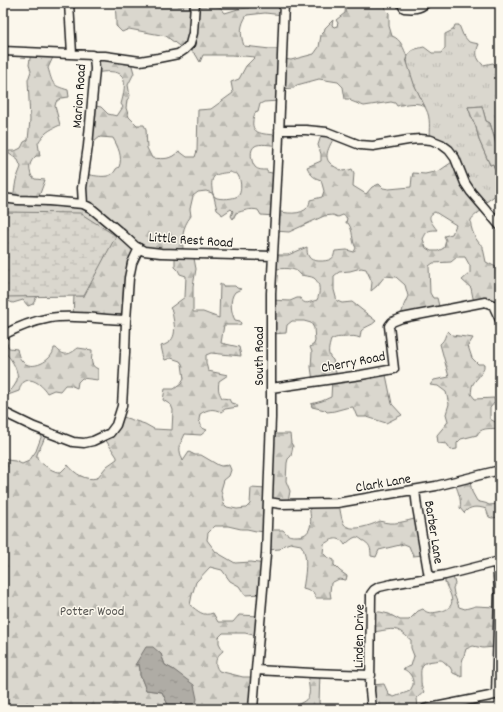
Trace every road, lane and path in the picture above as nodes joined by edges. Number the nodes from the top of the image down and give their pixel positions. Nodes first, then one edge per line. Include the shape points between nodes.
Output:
1 (69, 3) edge
2 (195, 3) edge
3 (284, 3) edge
4 (401, 3) edge
5 (426, 3) edge
6 (3, 51) edge
7 (72, 54) junction
8 (94, 56) junction
9 (279, 130) junction
10 (3, 198) edge
11 (83, 204) junction
12 (500, 226) edge
13 (139, 248) junction
14 (273, 256) junction
15 (126, 320) junction
16 (500, 320) edge
17 (3, 335) edge
18 (271, 388) junction
19 (3, 412) edge
20 (500, 470) edge
21 (415, 490) junction
22 (268, 502) junction
23 (499, 562) edge
24 (429, 577) junction
25 (256, 670) junction
26 (371, 674) junction
27 (498, 694) edge
28 (253, 709) edge
29 (372, 709) edge
30 (424, 709) edge

1 - 7 street
2 - 8 street via 190,44 178,54 140,61
3 - 9 street, South Road
4 - 5 street via 404,8 413,9
6 - 7 street, Marion Road
7 - 8 street, Marion Road
8 - 11 street, Marion Road via 88,146 82,188
9 - 12 street via 327,132 373,146 420,139 441,144 455,158 471,192
9 - 14 street, South Road
10 - 11 street, Little Rest Road
11 - 13 street, Little Rest Road
13 - 14 street, Little Rest Road via 161,253
13 - 15 street via 129,278
14 - 18 street, South Road
15 - 17 street via 51,318 30,323
15 - 19 street via 122,406 116,425 110,433 93,441 73,442
16 - 18 street, Cherry Road via 492,305 485,302 402,318 389,326 394,369
18 - 22 street, South Road
20 - 21 street, Clark Lane
21 - 22 street, Clark Lane via 337,503
21 - 24 street, Barber Lane
22 - 25 street, South Road
23 - 24 street, Linden Drive
23 - 27 street
24 - 26 street, Linden Drive via 379,587 371,594
25 - 26 street, Linden Drive
25 - 28 street, South Road
26 - 29 street
27 - 30 street

